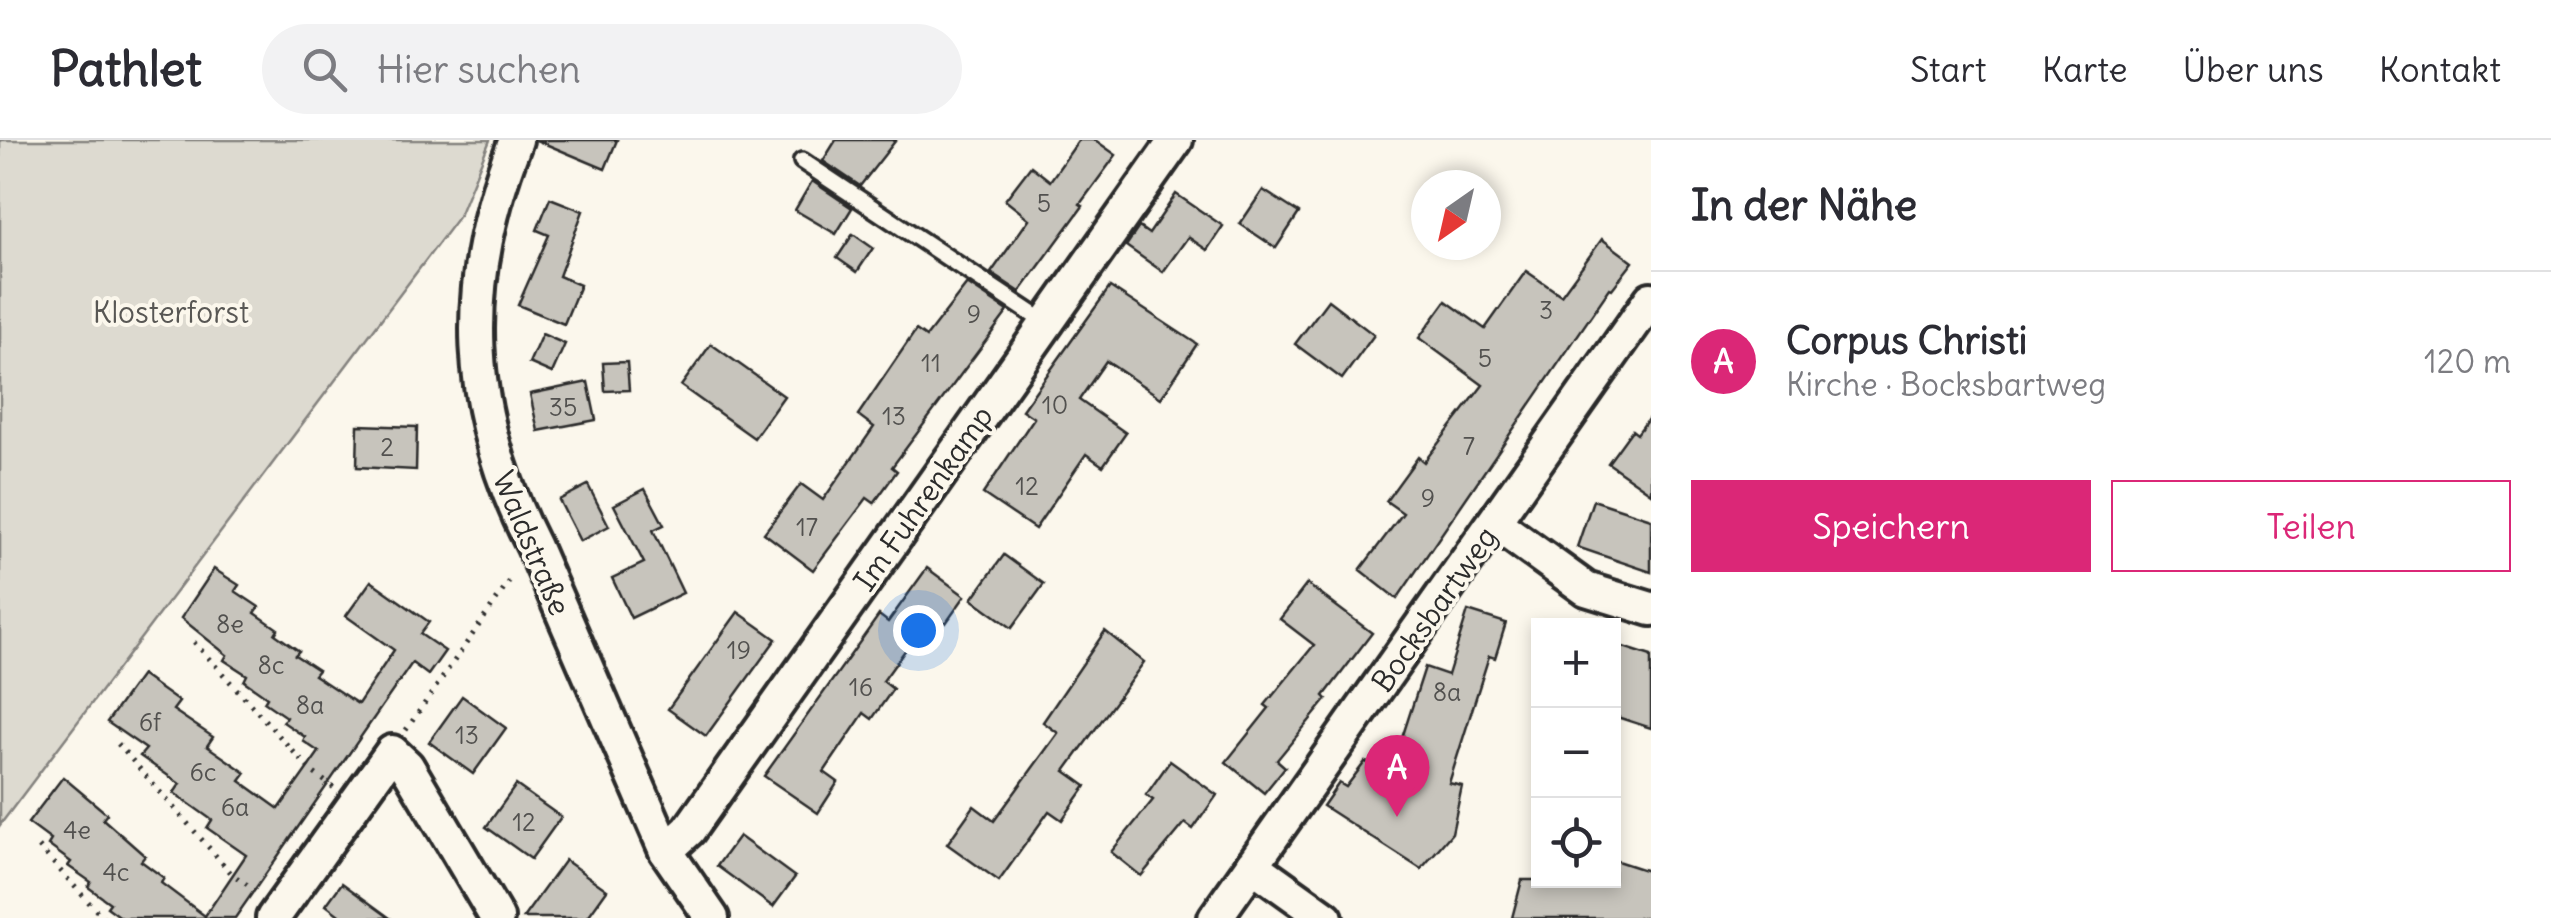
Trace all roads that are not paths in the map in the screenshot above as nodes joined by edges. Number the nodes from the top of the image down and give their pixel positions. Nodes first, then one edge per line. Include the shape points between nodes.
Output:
1 (516, 140) edge
2 (1176, 140) edge
3 (802, 161) dead end
4 (1651, 299) edge
5 (1046, 323) junction
6 (1494, 523) junction
7 (1651, 609) edge
8 (666, 851) junction
9 (1252, 865) junction
10 (271, 909) edge
11 (497, 918) edge
12 (712, 918) edge
13 (1215, 918) edge
14 (1326, 918) edge

1 - 8 street, Waldstraße via 486,234 475,308 491,444
2 - 5 street, Im Fuhrenkamp
3 - 5 lane
4 - 6 street, Bocksbartweg
5 - 8 street, Im Fuhrenkamp via 689,830
6 - 7 street via 1586,589
6 - 9 street, Bocksbartweg
8 - 12 street, Waldstraße
9 - 13 street, Bocksbartweg
9 - 14 street
10 - 11 street via 392,752 407,766

